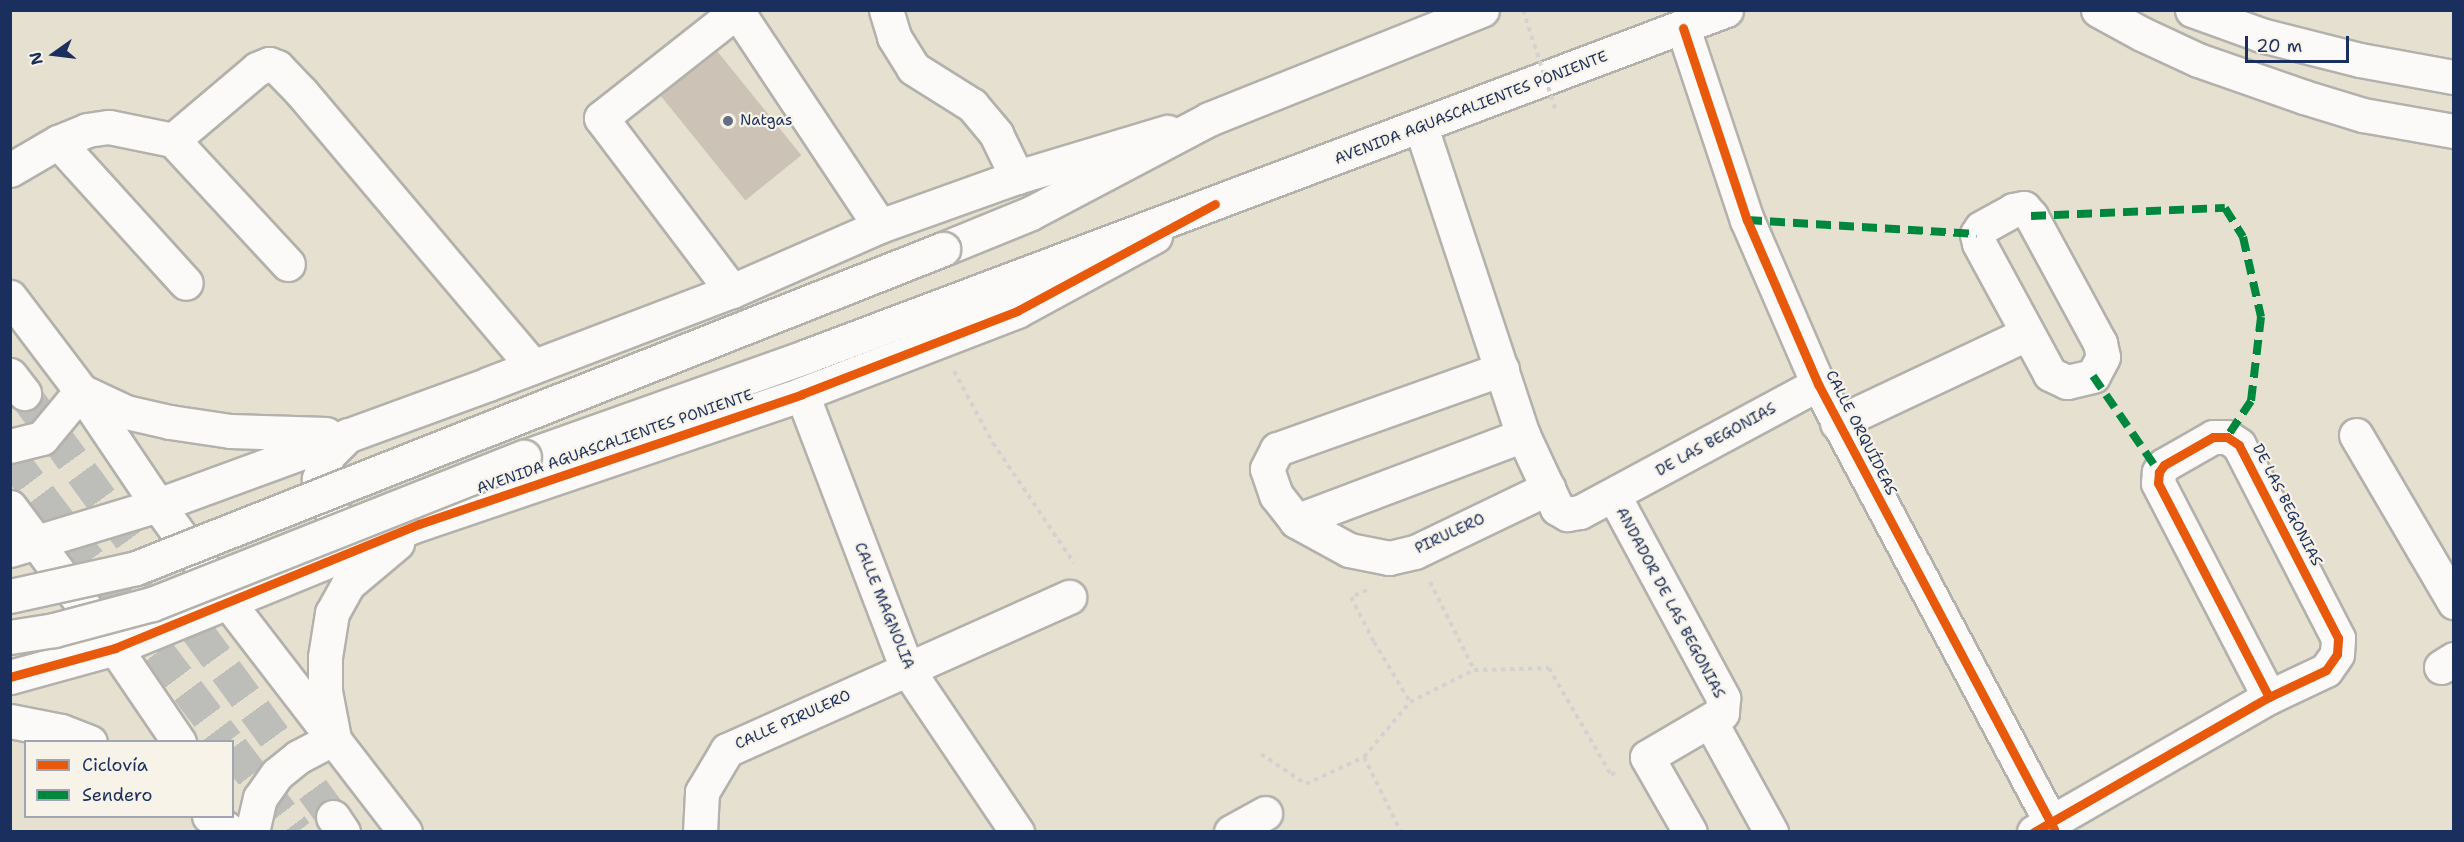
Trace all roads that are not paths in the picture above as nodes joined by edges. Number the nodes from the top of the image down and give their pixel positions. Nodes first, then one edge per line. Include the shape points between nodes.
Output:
1 (886, 10) edge
2 (1482, 10) edge
3 (1726, 10) edge
4 (2098, 10) edge
5 (2192, 10) edge
6 (1683, 28) junction
7 (2454, 77) edge
8 (1209, 119) junction
9 (1421, 127) junction
10 (2454, 131) edge
11 (172, 140) junction
12 (58, 142) junction
13 (10, 170) edge
14 (1017, 177) junction
15 (1215, 204) junction
16 (880, 226) junction
17 (288, 264) dead end
18 (186, 283) dead end
19 (732, 291) junction
20 (10, 297) edge
21 (2026, 334) junction
22 (533, 366) junction
23 (1502, 369) junction
24 (1818, 384) junction
25 (81, 391) junction
26 (802, 394) junction
27 (1837, 423) junction
28 (349, 433) junction
29 (1523, 435) junction
30 (2355, 435) dead end
31 (10, 446) edge
32 (1548, 488) junction
33 (1614, 496) junction
34 (158, 505) junction
35 (10, 507) edge
36 (1296, 521) junction
37 (419, 524) junction
38 (25, 547) edge
39 (1073, 583) road end
40 (10, 596) edge
41 (228, 602) junction
42 (2454, 602) edge
43 (10, 637) edge
44 (115, 648) junction
45 (907, 669) junction
46 (10, 677) edge
47 (2268, 697) junction
48 (10, 721) edge
49 (1710, 721) junction
50 (334, 738) junction
51 (87, 740) edge
52 (178, 740) edge
53 (1265, 813) dead end
54 (212, 818) edge
55 (232, 818) edge
56 (2047, 828) edge
57 (231, 831) edge
58 (241, 831) edge
59 (252, 831) edge
60 (405, 831) edge
61 (699, 831) edge
62 (1017, 831) edge
63 (1231, 831) edge
64 (1690, 831) edge
65 (1771, 831) edge

1 - 14 street via 894,37 913,68 972,105 996,134
2 - 8 street
3 - 6 street, AVENIDA AGUASCALIENTES PONIENTE
4 - 10 street via 2198,60 2304,97 2362,115
5 - 7 street via 2261,35 2338,55
6 - 9 street, AVENIDA AGUASCALIENTES PONIENTE
6 - 24 street, CALLE ORQUÍDEAS via 1747,220
8 - 14 street
8 - 40 street, bridge via 1031,213 943,249 136,568
9 - 15 street, AVENIDA AGUASCALIENTES PONIENTE
9 - 23 street
11 - 12 street via 109,127 87,130
11 - 17 street
11 - 22 street via 257,69 269,64 277,67
12 - 13 street
12 - 18 street
14 - 16 street
15 - 26 street, AVENIDA AGUASCALIENTES PONIENTE via 1017,311
15 - 43 street, AVENIDA AGUASCALIENTES PONIENTE, bridge via 524,457 153,604 54,630
16 - 19 street
16 - 19 street via 736,11 601,118
19 - 22 street
20 - 25 street
21 - 21 street via 1978,243 1977,234 2013,210 2024,208 2100,343 2103,357 2093,376 2067,382 2050,374
21 - 27 street
22 - 28 street
23 - 29 street
23 - 36 street via 1277,449 1267,469 1276,495
24 - 27 street, CALLE ORQUÍDEAS
24 - 33 street, DE LAS BEGONIAS
25 - 28 street via 126,412 170,422 289,435
25 - 31 street via 42,438
25 - 34 street
26 - 37 street, AVENIDA AGUASCALIENTES PONIENTE
26 - 45 street, CALLE MAGNOLIA
27 - 56 street, CALLE ORQUÍDEAS
28 - 34 street
28 - 37 street via 328,455 319,479 324,499 335,516 350,527 371,530
29 - 32 street
29 - 36 street
30 - 42 street
32 - 33 street, DE LAS BEGONIAS via 1557,508 1567,514
32 - 36 street, PIRULERO via 1402,555 1348,550
33 - 49 street, ANDADOR DE LAS BEGONIAS via 1723,698 1722,713
34 - 38 street
34 - 41 street
35 - 38 street
37 - 41 street, AVENIDA AGUASCALIENTES PONIENTE
37 - 50 street via 348,584 332,613 325,657 325,691
38 - 44 street
39 - 45 street, CALLE PIRULERO
41 - 44 street, AVENIDA AGUASCALIENTES PONIENTE
41 - 50 street
44 - 46 street, AVENIDA AGUASCALIENTES PONIENTE
44 - 52 street
45 - 61 street, CALLE PIRULERO via 727,750 702,792
45 - 62 street, CALLE MAGNOLIA
47 - 47 street, DE LAS BEGONIAS via 2326,670 2337,654 2338,638 2239,445 2227,437 2213,437 2164,465 2158,483
47 - 56 street, DE LAS BEGONIAS
48 - 51 street via 61,730
49 - 64 street via 1647,757
49 - 65 street, ANDADOR DE LAS BEGONIAS
50 - 59 street via 298,757 277,774 260,798
50 - 60 street
53 - 63 street
54 - 57 street
55 - 58 street

